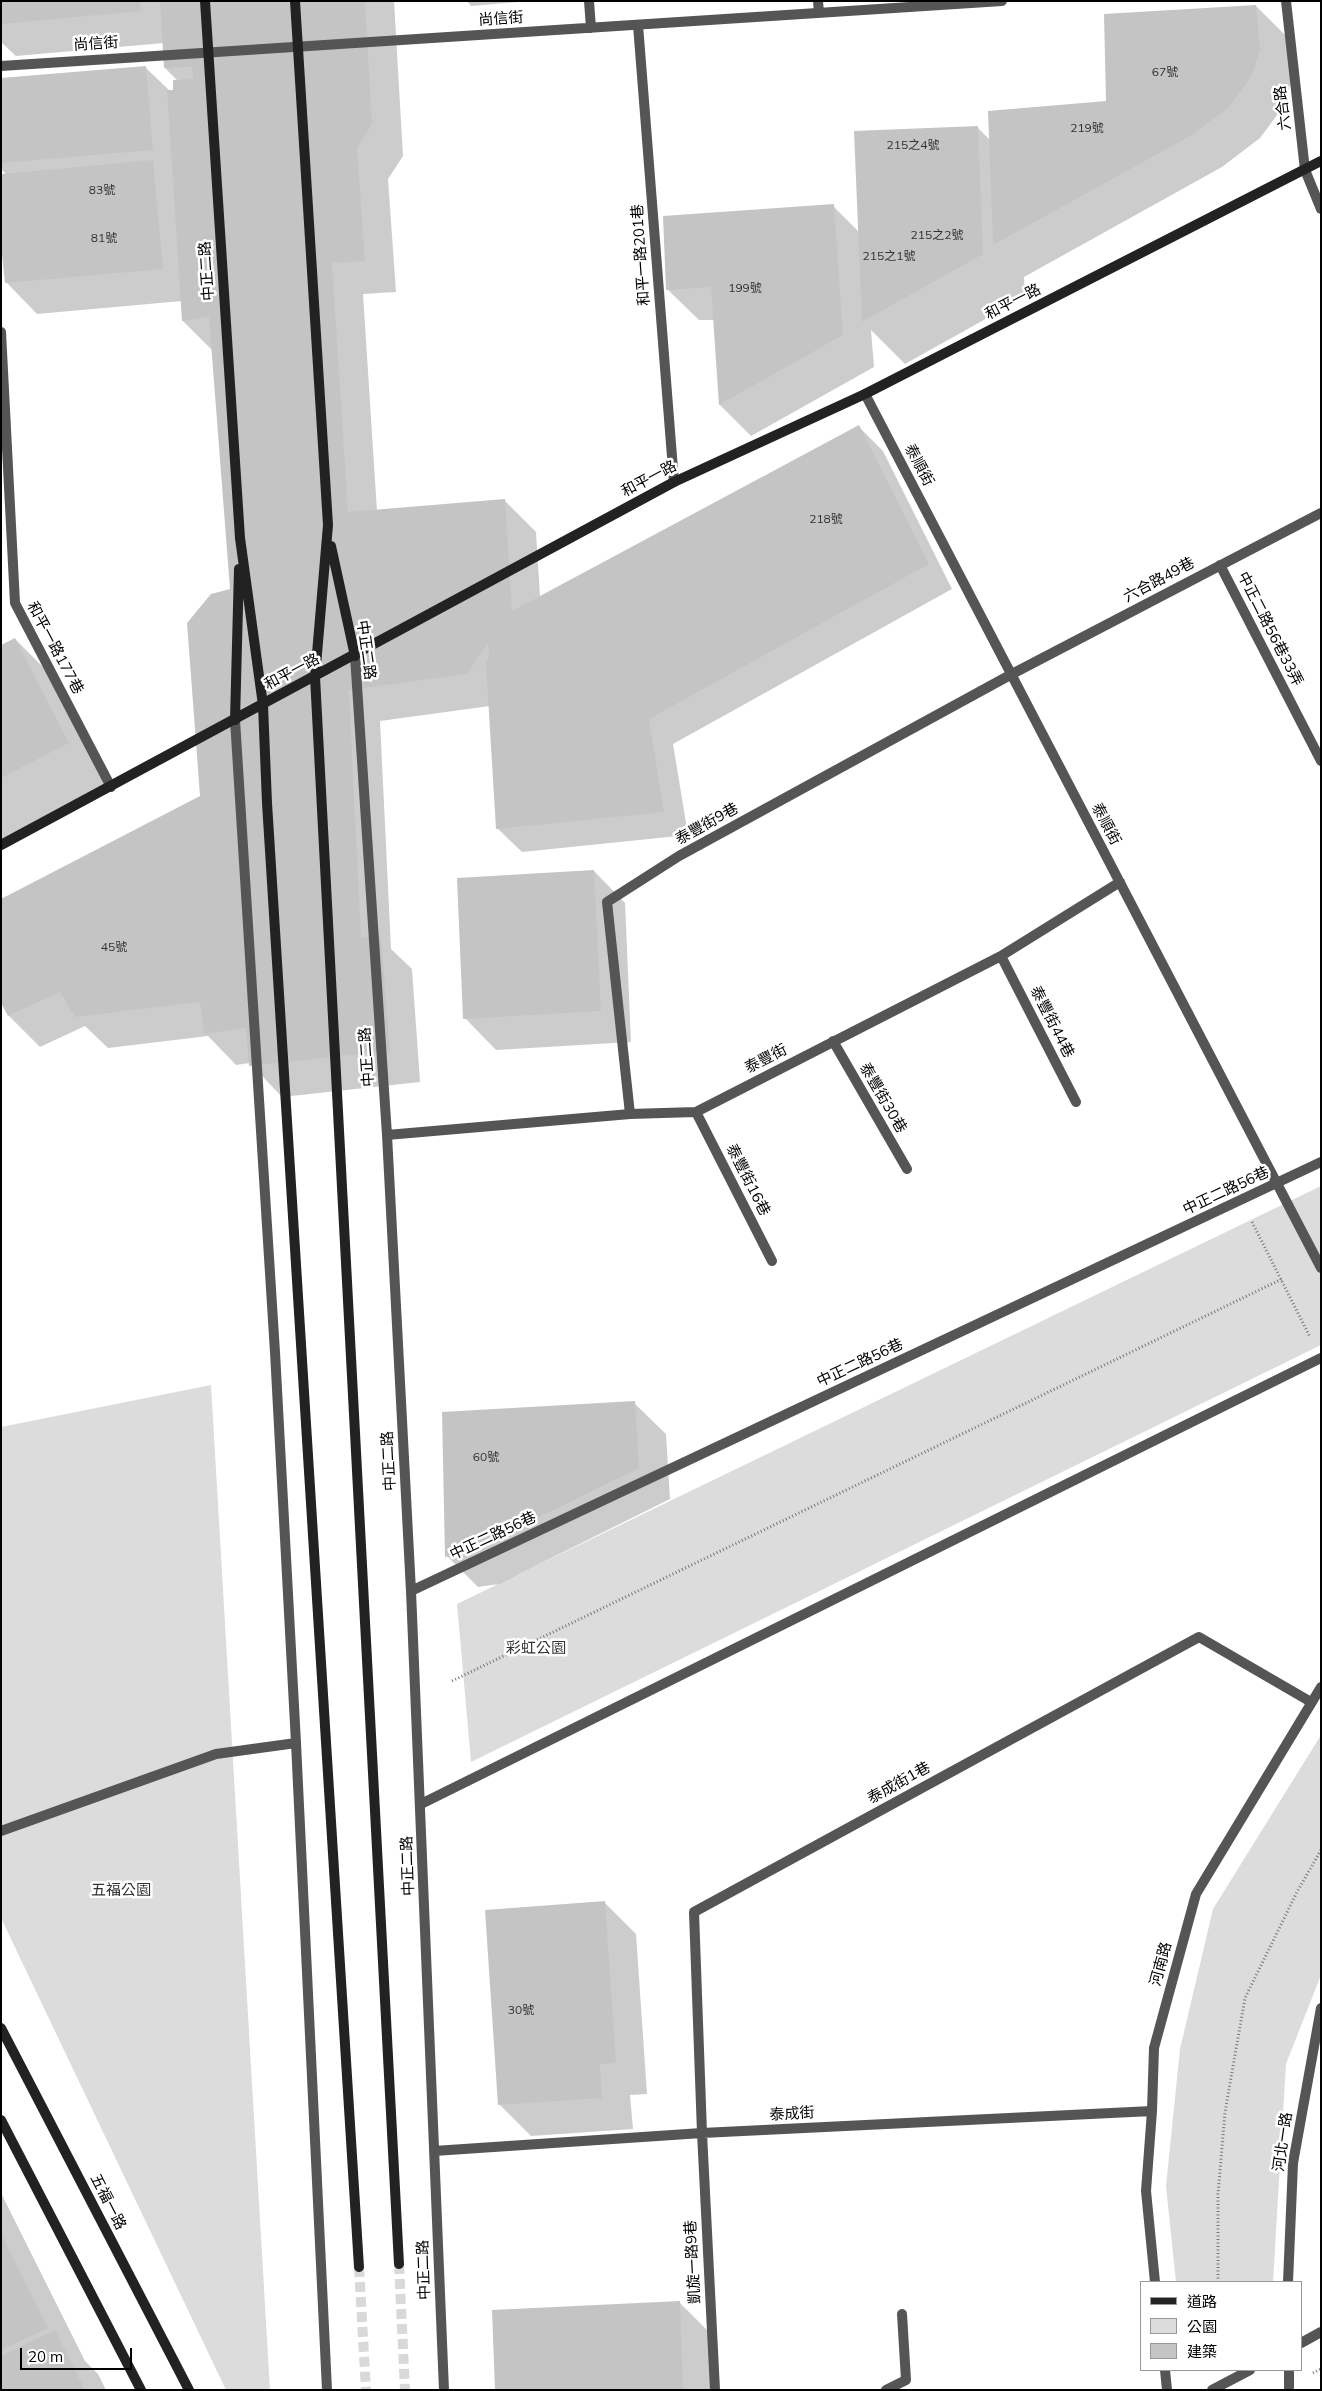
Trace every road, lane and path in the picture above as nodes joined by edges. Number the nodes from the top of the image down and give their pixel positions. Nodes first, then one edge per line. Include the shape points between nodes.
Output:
1 (204, 1) edge
2 (295, 1) edge
3 (589, 1) edge
4 (818, 1) edge
5 (1002, 1) edge
6 (1286, 1) edge
7 (819, 13) junction
8 (638, 25) junction
9 (591, 28) junction
10 (298, 46) junction
11 (208, 52) junction
12 (1, 66) edge
13 (1321, 161) edge
14 (1305, 170) junction
15 (1321, 209) edge
16 (1, 332) edge
17 (866, 394) junction
18 (674, 482) junction
19 (1321, 513) edge
20 (328, 535) junction
21 (240, 538) junction
22 (1220, 565) junction
23 (355, 656) junction
24 (1012, 674) junction
25 (315, 677) junction
26 (263, 705) junction
27 (236, 720) junction
28 (1321, 761) edge
29 (111, 787) junction
30 (1, 845) edge
31 (1120, 882) junction
32 (1001, 956) junction
33 (833, 1041) junction
34 (1076, 1102) dead end
35 (696, 1112) junction
36 (630, 1114) junction
37 (387, 1135) junction
38 (1321, 1162) edge
39 (907, 1170) dead end
40 (1277, 1183) junction
41 (1240, 1201) junction
42 (772, 1261) dead end
43 (1321, 1268) edge
44 (1282, 1279) junction
45 (1320, 1358) edge
46 (411, 1591) junction
47 (452, 1681) dead end
48 (1321, 1687) edge
49 (1311, 1702) junction
50 (296, 1743) junction
51 (421, 1804) junction
52 (1, 1831) edge
53 (1321, 1850) edge
54 (1321, 2008) edge
55 (1, 2028) edge
56 (1152, 2111) junction
57 (1, 2120) edge
58 (702, 2133) junction
59 (434, 2151) junction
60 (399, 2264) tunnel mouth
61 (359, 2267) tunnel mouth
62 (1156, 2281) edge
63 (1218, 2281) edge
64 (1288, 2281) edge
65 (902, 2314) dead end
66 (1321, 2332) edge
67 (1302, 2342) edge
68 (1165, 2371) edge
69 (1248, 2371) edge
70 (1289, 2371) edge
71 (141, 2390) edge
72 (189, 2390) edge
73 (327, 2390) edge
74 (444, 2390) edge
75 (715, 2390) edge
76 (886, 2390) edge
77 (1167, 2390) edge
78 (1212, 2390) edge
79 (1289, 2390) edge

1 - 11 street, 中正二路
2 - 10 street, 中正二路
3 - 9 street
4 - 7 street
5 - 7 street, 尚信街
6 - 14 street, 六合路
7 - 8 street, 尚信街
8 - 9 street, 尚信街
8 - 18 street, 和平一路201巷
9 - 10 street, 尚信街
10 - 11 street, 尚信街
10 - 20 street, 中正二路
11 - 12 street, 尚信街
11 - 21 street, 中正二路
13 - 14 street, 和平一路
14 - 15 street, 六合路
14 - 17 street, 和平一路
16 - 29 street, 和平一路177巷 via 15,603
17 - 18 street, 和平一路
17 - 24 street, 泰順街
18 - 23 street, 和平一路
19 - 22 street, 六合路49巷
20 - 23 street, 中正二路
20 - 25 street, 中正二路
21 - 26 street, 中正二路
21 - 27 street, 中正二路
22 - 24 street, 六合路49巷
22 - 28 street, 中正二路56巷33弄
23 - 25 street, 和平一路
23 - 37 street, 中正二路
24 - 31 street, 泰順街
24 - 36 street, 泰豐街9巷 via 679,856 607,902
25 - 26 street, 和平一路
25 - 60 street, 中正二路
26 - 27 street, 和平一路
26 - 61 street, 中正二路
27 - 29 street, 和平一路
27 - 50 street, 中正二路
29 - 30 street, 和平一路
31 - 32 street, 泰豐街
31 - 40 street, 泰順街
32 - 33 street, 泰豐街
32 - 34 street, 泰豐街44巷
33 - 35 street, 泰豐街
33 - 39 street, 泰豐街30巷
35 - 36 street, 泰豐街
35 - 42 street, 泰豐街16巷
36 - 37 street, 泰豐街
37 - 46 street, 中正二路
38 - 40 street, 中正二路56巷
40 - 41 street, 中正二路56巷
40 - 43 street, 泰順街
41 - 44 path
41 - 46 street, 中正二路56巷
44 - 45 path
44 - 47 path
45 - 51 street
46 - 51 street, 中正二路
48 - 49 street, 河南路
49 - 56 street, 河南路 via 1196,1894 1154,2048
49 - 58 street, 泰成街1巷 via 1199,1637 694,1912
50 - 52 street via 216,1754
50 - 73 street, 中正二路
51 - 59 street, 中正二路
53 - 63 path via 1245,1998 1224,2112 1218,2194
54 - 64 street, 河北一路 via 1293,2163
55 - 72 street, 五福一路
56 - 58 street, 泰成街
56 - 62 street, 河南路 via 1146,2191
57 - 71 street
58 - 59 street, 泰成街
58 - 75 street, 凱旋一路9巷
59 - 74 street, 中正二路
65 - 76 street via 906,2380
66 - 67 street
68 - 77 street
69 - 78 street
70 - 79 street

